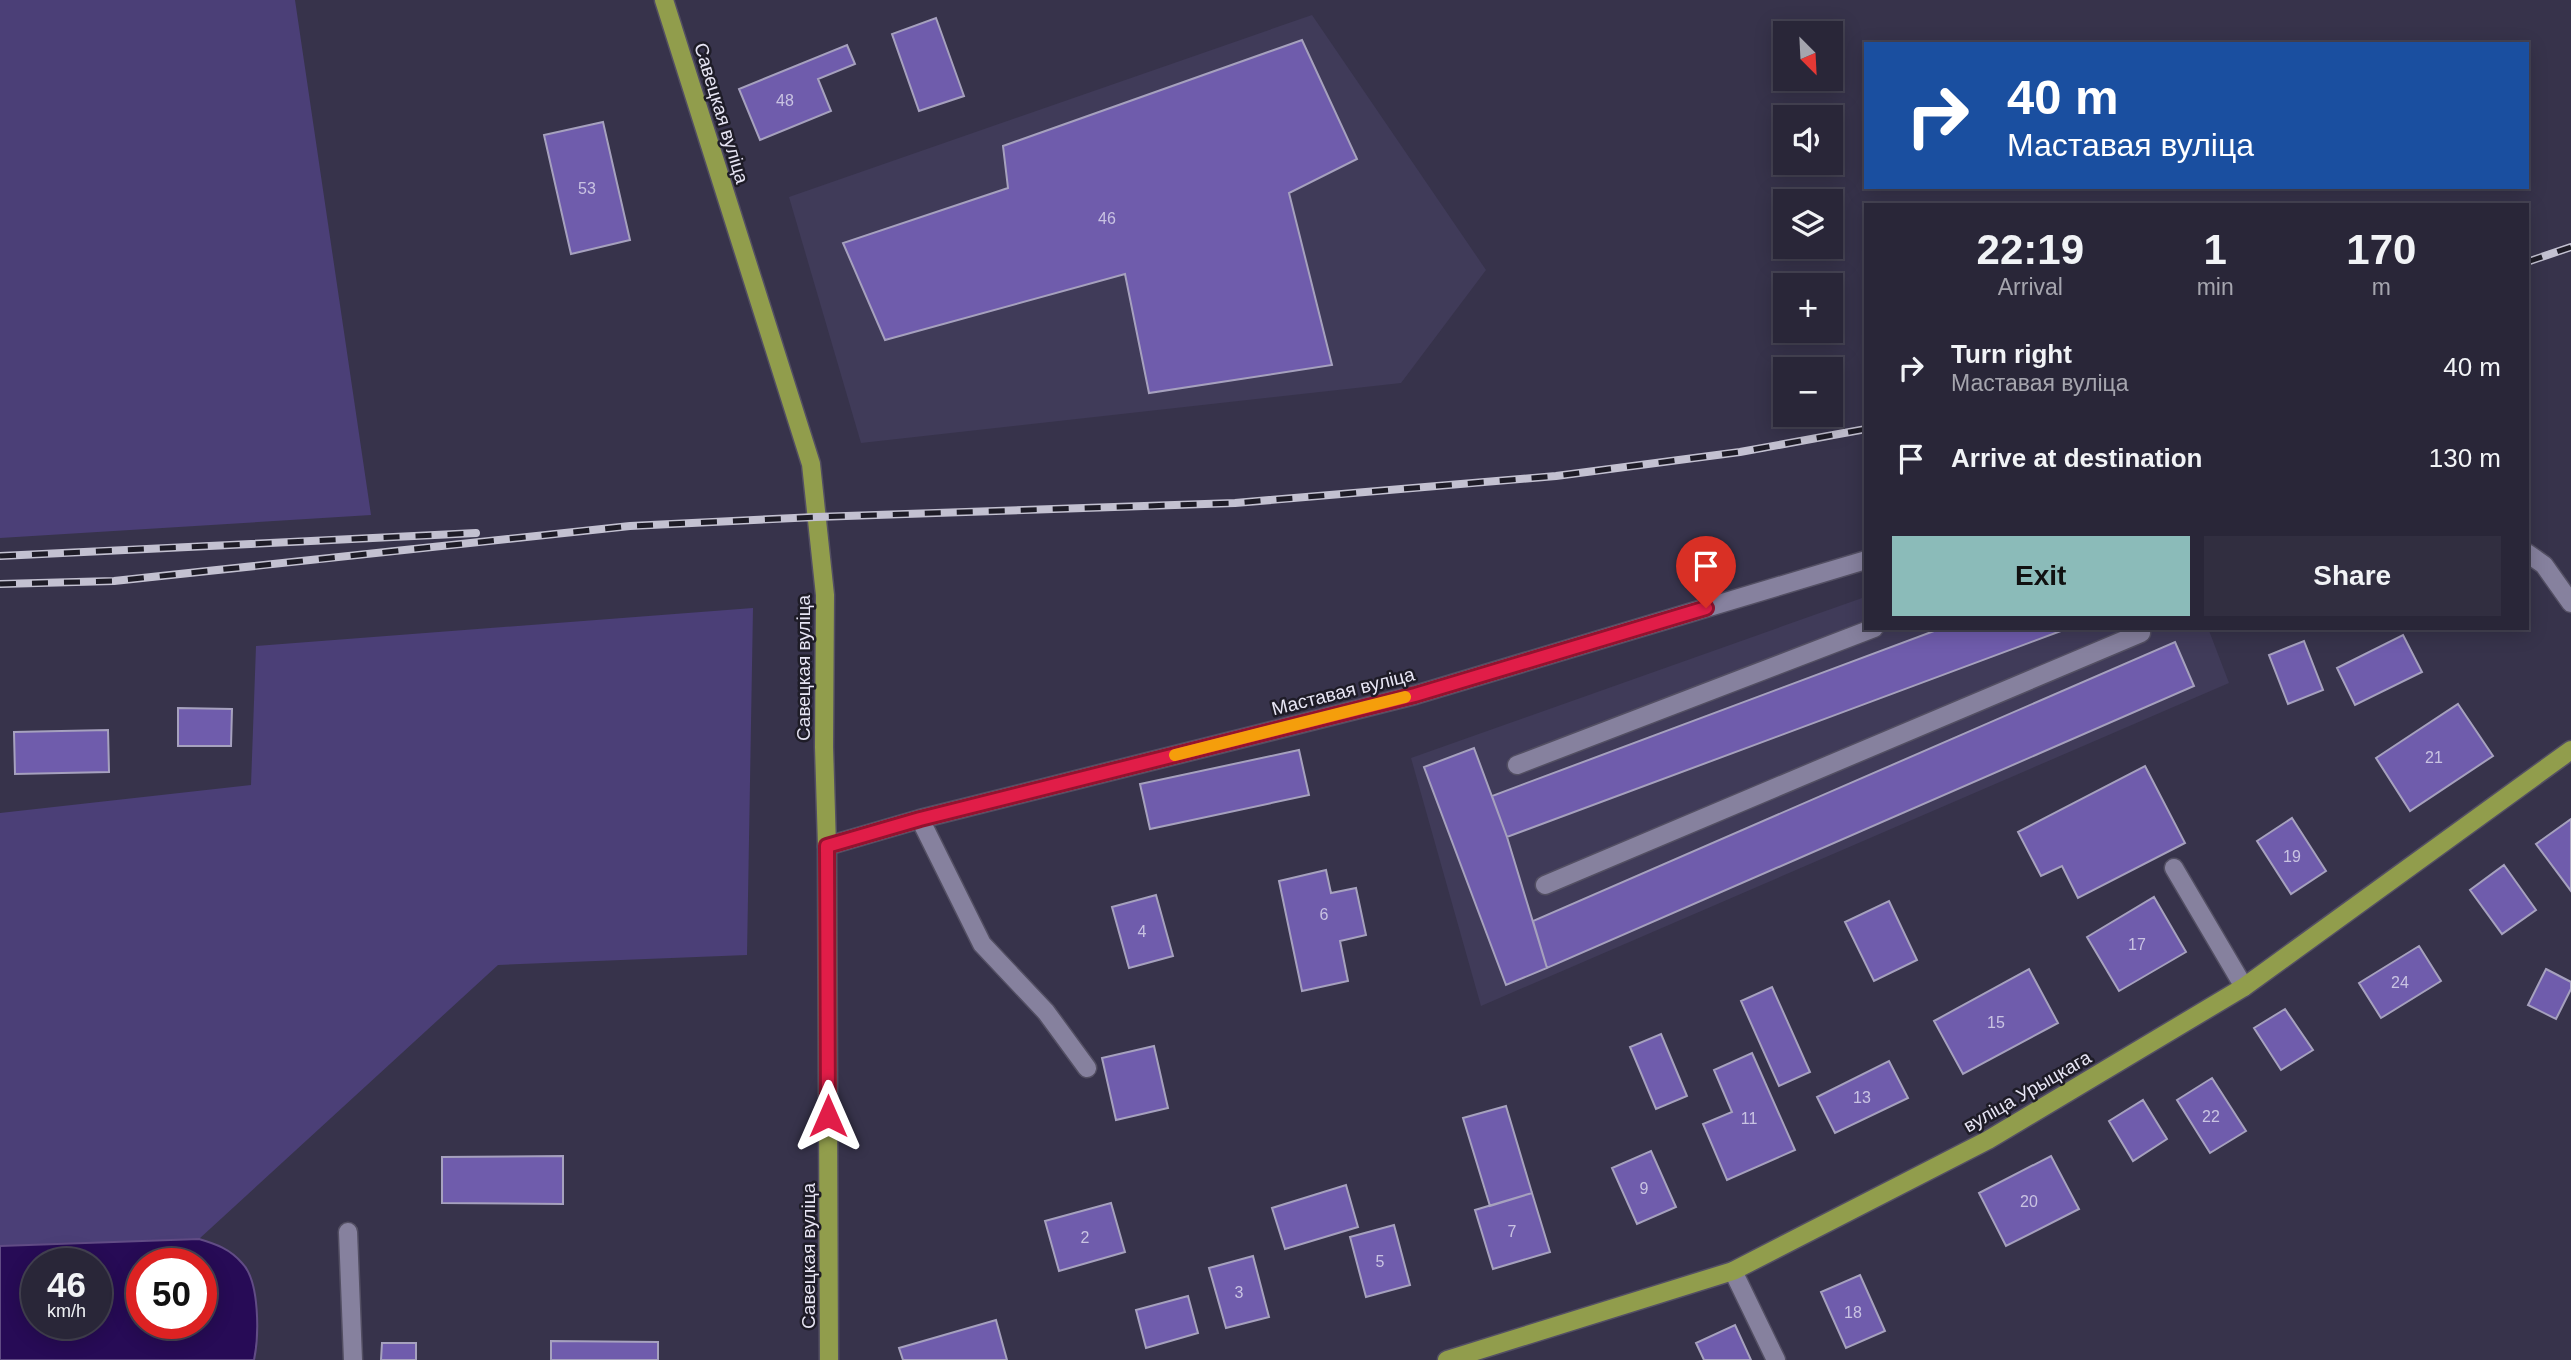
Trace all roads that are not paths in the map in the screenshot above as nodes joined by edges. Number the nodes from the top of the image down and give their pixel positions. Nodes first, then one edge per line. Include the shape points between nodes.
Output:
1 (664, 0) edge
2 (2529, 554) edge
3 (1864, 561) edge
4 (2571, 603) edge
5 (1869, 630) edge
6 (2140, 630) edge
7 (2571, 750) edge
8 (1517, 765) dead end
9 (920, 819) junction
10 (827, 846) junction
11 (2174, 868) dead end
12 (1545, 885) dead end
13 (2244, 987) junction
14 (1087, 1068) dead end
15 (348, 1232) dead end
16 (1733, 1271) junction
17 (353, 1360) edge
18 (829, 1360) edge
19 (1447, 1360) edge
20 (1776, 1360) edge

1 - 10 main road, Савецкая вуліца via 811,464 825,595
2 - 4 street via 2544,565
3 - 9 street, Маставая вуліца via 1415,695
5 - 8 street
6 - 12 street
7 - 13 main road, вуліца Урыцкага
9 - 10 street, Маставая вуліца
9 - 14 street via 982,944 1046,1012
10 - 18 main road, Савецкая вуліца
11 - 13 street
13 - 16 main road, вуліца Урыцкага via 1988,1140
15 - 17 street
16 - 19 main road, вуліца Урыцкага
16 - 20 street

